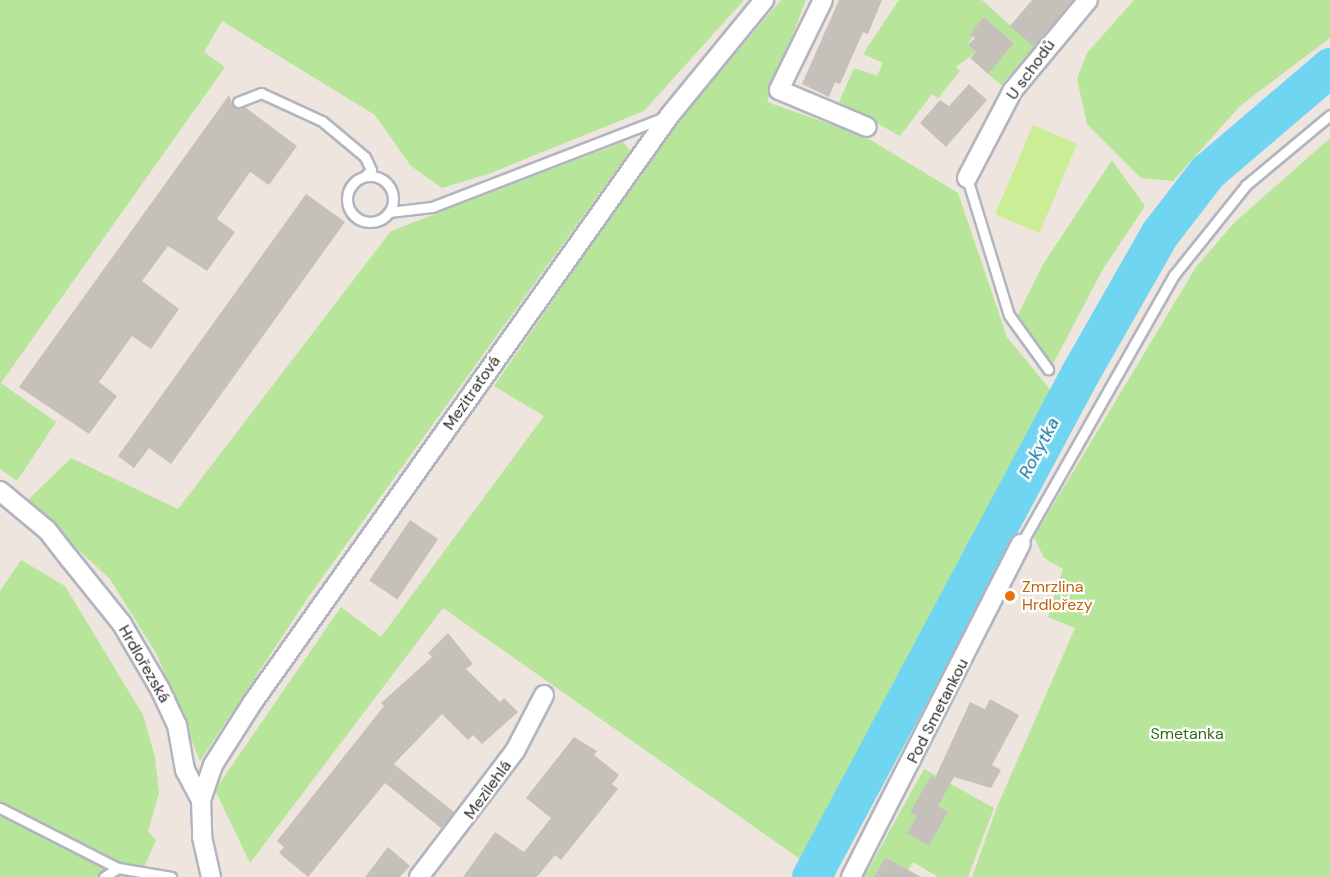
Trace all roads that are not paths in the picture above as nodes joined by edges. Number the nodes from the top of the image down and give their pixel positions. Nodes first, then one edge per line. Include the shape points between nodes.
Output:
1 (764, 0) edge
2 (823, 0) edge
3 (1088, 0) edge
4 (238, 102) dead end
5 (670, 115) junction
6 (1330, 115) edge
7 (867, 127) dead end
8 (365, 176) junction
9 (967, 178) joint
10 (389, 212) junction
11 (1048, 369) dead end
12 (0, 491) edge
13 (1021, 544) joint
14 (544, 695) dead end
15 (201, 800) junction
16 (0, 808) edge
17 (118, 868) junction
18 (104, 877) edge
19 (171, 877) edge
20 (211, 877) edge
21 (419, 877) edge
22 (851, 877) edge

1 - 5 street, Mezitraťová
2 - 7 street via 779,90
3 - 9 street, U schodů via 1013,90
4 - 8 lane via 261,93 322,121 365,157 371,170
5 - 10 lane via 432,207
5 - 15 street, Mezitraťová via 253,702 213,765
6 - 13 lane via 1246,185 1174,275
8 - 10 lane via 387,182 393,197
8 - 10 lane via 348,190 351,212 370,222
9 - 11 lane via 1009,315
12 - 15 street, Hrdlořezská via 47,530 122,624 177,725 185,770
13 - 22 street, Pod Smetankou
14 - 21 street, Mezilehlá via 516,751
15 - 20 street, Hrdlořezská via 202,837
16 - 17 lane
17 - 18 lane
17 - 19 lane

